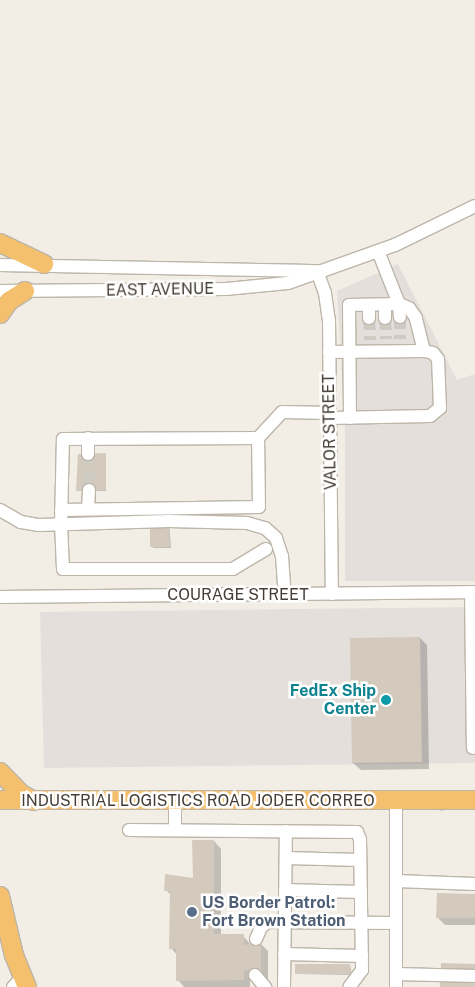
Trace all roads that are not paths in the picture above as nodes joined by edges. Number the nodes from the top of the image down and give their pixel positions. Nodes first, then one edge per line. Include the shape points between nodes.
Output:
1 (475, 206) edge
2 (0, 243) edge
3 (378, 251) junction
4 (44, 264) junction
5 (0, 265) edge
6 (317, 271) junction
7 (0, 291) edge
8 (25, 291) junction
9 (399, 304) junction
10 (0, 314) edge
11 (400, 317) tunnel mouth
12 (424, 351) junction
13 (329, 352) junction
14 (350, 352) junction
15 (330, 415) junction
16 (350, 418) junction
17 (88, 438) junction
18 (258, 438) junction
19 (88, 454) tunnel mouth
20 (89, 490) tunnel mouth
21 (88, 509) junction
22 (0, 510) edge
23 (61, 510) junction
24 (61, 524) junction
25 (266, 549) dead end
26 (473, 592) edge
27 (332, 594) junction
28 (285, 595) junction
29 (0, 597) edge
30 (473, 619) edge
31 (472, 748) dead end
32 (0, 772) edge
33 (0, 800) edge
34 (475, 800) edge
35 (35, 801) junction
36 (175, 802) junction
37 (396, 802) junction
38 (129, 830) dead end
39 (175, 830) junction
40 (286, 831) junction
41 (286, 858) junction
42 (360, 860) junction
43 (396, 881) junction
44 (475, 884) edge
45 (285, 890) junction
46 (360, 892) junction
47 (0, 896) edge
48 (284, 922) junction
49 (361, 922) junction
50 (396, 922) junction
51 (256, 940) dead end
52 (284, 954) junction
53 (362, 956) junction
54 (396, 974) junction
55 (255, 975) dead end
56 (475, 976) edge
57 (21, 984) edge
58 (264, 987) edge
59 (284, 987) edge
60 (349, 987) edge
61 (396, 987) edge

1 - 3 street, EAST AVENUE
2 - 4 highway
3 - 6 street, EAST AVENUE
3 - 9 street
4 - 5 street, EAST AVENUE
4 - 6 street, EAST AVENUE
6 - 8 street, EAST AVENUE via 288,283 236,288
6 - 13 street, VALOR STREET via 328,304
7 - 8 street, EAST AVENUE
8 - 10 highway via 9,301
9 - 11 street
9 - 12 street via 409,308 416,318
9 - 14 street via 385,311 369,311 349,305
12 - 14 street via 386,345
12 - 16 street via 433,353 438,359 442,402 437,412 430,416
13 - 14 street
13 - 15 street, VALOR STREET
14 - 16 street
15 - 16 street
15 - 18 street via 282,412
15 - 27 street, VALOR STREET
17 - 18 street
17 - 19 street
17 - 23 street via 63,439
18 - 21 street via 259,507
20 - 21 street
21 - 23 street
22 - 24 street via 21,522
23 - 24 street
24 - 25 street via 64,569 233,568
24 - 28 street via 168,521 247,523 265,528 276,538 282,556
26 - 27 street, COURAGE STREET
26 - 30 street
27 - 28 street, COURAGE STREET
28 - 29 street, COURAGE STREET
30 - 31 street
32 - 35 highway via 20,793
33 - 35 highway, INDUSTRIAL LOGISTICS ROAD JODER CORREO
34 - 37 highway, INDUSTRIAL LOGISTICS ROAD JODER CORREO
35 - 36 highway, INDUSTRIAL LOGISTICS ROAD JODER CORREO
36 - 37 highway, INDUSTRIAL LOGISTICS ROAD JODER CORREO
36 - 39 street
37 - 43 street
38 - 39 street
39 - 40 street
40 - 41 street
40 - 42 street via 357,832
41 - 42 street
41 - 45 street
42 - 46 street
43 - 44 street
43 - 50 street
45 - 46 street
45 - 48 street
46 - 49 street
47 - 57 highway
48 - 49 street
48 - 51 street via 268,922 261,927
48 - 52 street
49 - 50 street
49 - 53 street
50 - 54 street
52 - 53 street
52 - 59 street
53 - 60 street via 362,970
54 - 56 street
54 - 61 street
55 - 58 street

